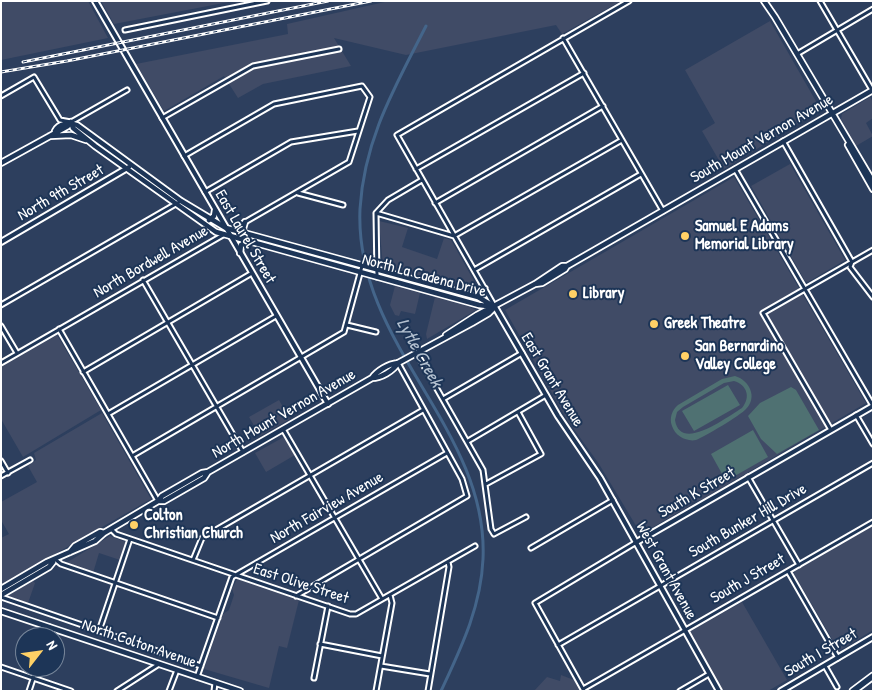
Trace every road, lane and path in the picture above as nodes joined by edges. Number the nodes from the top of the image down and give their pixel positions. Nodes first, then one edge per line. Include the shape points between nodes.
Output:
1 (95, 1) edge
2 (267, 1) edge
3 (629, 1) edge
4 (764, 1) edge
5 (820, 1) edge
6 (873, 10) edge
7 (125, 30) dead end
8 (837, 30) junction
9 (563, 38) junction
10 (338, 49) dead end
11 (796, 54) junction
12 (584, 73) junction
13 (127, 90) dead end
14 (872, 90) edge
15 (1, 96) edge
16 (603, 106) junction
17 (831, 114) junction
18 (162, 118) junction
19 (60, 120) junction
20 (71, 122) junction
21 (56, 130) junction
22 (358, 131) junction
23 (46, 137) junction
24 (846, 139) junction
25 (622, 140) junction
26 (783, 141) junction
27 (95, 146) junction
28 (184, 156) junction
29 (1, 162) edge
30 (131, 164) junction
31 (128, 169) junction
32 (416, 169) junction
33 (735, 169) junction
34 (642, 174) junction
35 (422, 180) junction
36 (873, 182) edge
37 (873, 189) edge
38 (205, 192) junction
39 (297, 193) junction
40 (181, 200) junction
41 (435, 203) junction
42 (176, 204) junction
43 (343, 205) dead end
44 (216, 210) junction
45 (663, 211) junction
46 (376, 213) junction
47 (210, 220) junction
48 (245, 222) junction
49 (228, 230) junction
50 (222, 235) junction
51 (245, 235) junction
52 (454, 236) junction
53 (231, 238) junction
54 (1, 242) edge
55 (247, 242) junction
56 (286, 246) junction
57 (873, 250) edge
58 (284, 252) junction
59 (240, 253) junction
60 (852, 262) junction
61 (362, 266) junction
62 (375, 269) junction
63 (474, 270) junction
64 (362, 273) junction
65 (252, 274) junction
66 (375, 276) junction
67 (144, 280) junction
68 (485, 288) junction
69 (450, 289) junction
70 (805, 289) junction
71 (448, 297) junction
72 (478, 297) junction
73 (873, 297) edge
74 (1, 305) edge
75 (495, 307) junction
76 (276, 316) junction
77 (168, 322) junction
78 (347, 325) junction
79 (1, 327) edge
80 (59, 329) junction
81 (376, 332) dead end
82 (416, 352) junction
83 (17, 353) junction
84 (522, 353) junction
85 (301, 358) junction
86 (1, 363) edge
87 (398, 363) junction
88 (192, 365) junction
89 (83, 372) junction
90 (546, 396) junction
91 (442, 399) junction
92 (328, 404) junction
93 (873, 406) edge
94 (216, 407) junction
95 (423, 410) junction
96 (518, 412) junction
97 (108, 414) junction
98 (856, 416) junction
99 (284, 429) junction
100 (831, 430) junction
101 (468, 441) junction
102 (873, 444) edge
103 (243, 452) junction
104 (447, 453) junction
105 (132, 456) junction
106 (30, 460) dead end
107 (1, 462) edge
108 (873, 463) edge
109 (591, 464) joint
110 (8, 473) junction
111 (310, 475) junction
112 (1, 476) edge
113 (748, 477) junction
114 (486, 484) junction
115 (612, 500) junction
116 (158, 501) junction
117 (526, 517) dead end
118 (335, 518) junction
119 (773, 521) junction
120 (872, 523) edge
121 (873, 528) edge
122 (111, 529) junction
123 (130, 539) junction
124 (636, 542) junction
125 (475, 546) dead end
126 (531, 548) dead end
127 (193, 560) junction
128 (359, 560) junction
129 (55, 561) junction
130 (448, 562) junction
131 (799, 565) junction
132 (788, 571) junction
133 (236, 575) junction
134 (115, 583) junction
135 (659, 586) junction
136 (1, 589) edge
137 (390, 595) junction
138 (1, 596) edge
139 (296, 596) junction
140 (382, 599) junction
141 (328, 606) junction
142 (1, 611) edge
143 (218, 618) junction
144 (50, 627) edge
145 (684, 630) junction
146 (99, 631) junction
147 (65, 632) edge
148 (873, 637) edge
149 (320, 644) junction
150 (558, 645) junction
151 (382, 656) junction
152 (838, 658) junction
153 (159, 664) junction
154 (201, 666) junction
155 (380, 666) junction
156 (824, 666) junction
157 (1, 667) edge
158 (177, 670) junction
159 (430, 674) junction
160 (710, 674) junction
161 (197, 676) junction
162 (873, 677) edge
163 (33, 678) junction
164 (314, 678) dead end
165 (215, 683) junction
166 (837, 687) dead end
167 (584, 690) edge
168 (29, 691) edge
169 (71, 691) edge
170 (117, 691) edge
171 (169, 691) edge
172 (214, 691) edge
173 (240, 691) edge
174 (376, 691) edge
175 (428, 691) edge
176 (680, 691) edge
177 (719, 691) edge
178 (781, 691) edge
179 (855, 691) edge

1 - 18 street, East Laurel Street
2 - 7 street
3 - 9 street
4 - 11 main road
5 - 8 street
6 - 8 street
8 - 11 street
8 - 14 street
9 - 12 street
9 - 32 street via 397,135
10 - 18 street via 253,66
11 - 17 main road
12 - 16 street
12 - 32 street
13 - 20 street
14 - 17 main road, South Mount Vernon Avenue
15 - 19 street via 34,77
16 - 25 street
16 - 41 street
17 - 24 main road
17 - 26 main road, South Mount Vernon Avenue
18 - 28 street, East Laurel Street
19 - 20 street
19 - 21 street
20 - 21 main road
20 - 27 main road, North La Cadena Drive via 73,128
20 - 30 main road, North La Cadena Drive
21 - 23 main road
22 - 28 street via 370,103 370,97 362,86 274,104
22 - 38 street via 292,142
22 - 39 street, North Bordwell Avenue via 349,162
23 - 27 main road via 71,135
23 - 29 main road
24 - 36 main road
24 - 37 main road
25 - 34 street
25 - 52 street
26 - 33 main road, South Mount Vernon Avenue
26 - 60 street
27 - 31 main road, North La Cadena Drive
28 - 38 street, East Laurel Street
30 - 31 street, North 9th Street
30 - 40 main road, North La Cadena Drive
31 - 42 main road, North La Cadena Drive
31 - 54 street, North 9th Street
32 - 35 street
33 - 45 main road, South Mount Vernon Avenue
33 - 70 street
34 - 45 street
34 - 63 street
35 - 41 street
35 - 46 street via 388,200
38 - 44 street, East Laurel Street
39 - 43 street
39 - 48 street, North Bordwell Avenue
40 - 42 street
40 - 47 main road, North La Cadena Drive
41 - 52 street
42 - 50 main road, North La Cadena Drive
42 - 74 street
44 - 47 main road
44 - 49 street, East Laurel Street
45 - 75 main road, North Mount Vernon Avenue
46 - 52 street
46 - 62 street
47 - 49 main road, North La Cadena Drive
48 - 49 street, North Bordwell Avenue
48 - 51 main road via 242,229
49 - 50 street, North Bordwell Avenue
49 - 51 main road, North La Cadena Drive
49 - 53 street, East Laurel Street
50 - 53 main road, North La Cadena Drive
50 - 67 street, North Bordwell Avenue
51 - 56 main road, North La Cadena Drive
52 - 63 street
53 - 55 main road, North La Cadena Drive
53 - 59 street, East Laurel Street
55 - 58 main road, North La Cadena Drive
55 - 59 main road
56 - 58 main road
56 - 61 main road, North La Cadena Drive
57 - 60 street
58 - 64 main road, North La Cadena Drive
59 - 65 street, East Laurel Street
60 - 70 street
60 - 73 street via 853,272
61 - 62 main road, North La Cadena Drive
61 - 64 street
62 - 66 street
62 - 69 main road, North La Cadena Drive
63 - 68 street
64 - 66 main road, North La Cadena Drive
64 - 78 street
65 - 76 street, East Laurel Street
65 - 77 street
66 - 71 main road, North La Cadena Drive
67 - 77 street
67 - 80 street, North Bordwell Avenue
68 - 72 street
68 - 75 street
69 - 71 main road
69 - 72 main road, North La Cadena Drive
70 - 93 street
70 - 100 street via 763,313
71 - 75 main road, North La Cadena Drive
72 - 75 main road, North La Cadena Drive
75 - 82 main road, North Mount Vernon Avenue
75 - 84 street, East Grant Avenue
76 - 85 street, East Laurel Street
76 - 88 street
77 - 88 street
77 - 89 street
78 - 81 street
78 - 85 street via 344,332
79 - 83 street
80 - 83 street, North Bordwell Avenue
80 - 89 street
82 - 87 main road, North Mount Vernon Avenue
82 - 91 street
83 - 86 street, North Bordwell Avenue
84 - 90 street, East Grant Avenue
84 - 91 street
85 - 92 street, East Laurel Street
85 - 94 street
87 - 92 main road, North Mount Vernon Avenue via 375,373 372,378
87 - 95 street
88 - 94 street
88 - 97 street
89 - 97 street
90 - 96 street
90 - 109 street, East Grant Avenue
91 - 101 street
92 - 99 main road, North Mount Vernon Avenue
93 - 98 street, South K Street
94 - 103 street
94 - 105 street
95 - 104 street
95 - 111 street
96 - 101 street
96 - 114 street via 541,454
97 - 105 street
98 - 100 street, South K Street
98 - 102 street
99 - 103 main road, North Mount Vernon Avenue
99 - 111 street
100 - 113 street, South K Street
101 - 114 street
103 - 116 main road, North Mount Vernon Avenue via 208,472 204,478 164,501
104 - 118 street, North Fairview Avenue
104 - 128 street via 462,479 467,496
105 - 116 street
106 - 110 street
107 - 110 street
108 - 119 street, South Bunker Hill Drive
109 - 115 street, West Grant Avenue
110 - 112 street
111 - 118 street
111 - 127 street via 202,538
113 - 119 street
113 - 124 street, South K Street
114 - 117 street via 494,534
115 - 124 street, West Grant Avenue
115 - 126 street
116 - 122 main road, North Mount Vernon Avenue
118 - 128 street
118 - 133 street, North Fairview Avenue
119 - 131 street
119 - 135 street, South Bunker Hill Drive
120 - 121 street
120 - 131 street, South J Street
122 - 123 street, East Olive Street
122 - 129 main road, North Mount Vernon Avenue
123 - 127 street, East Olive Street
123 - 134 street
124 - 135 street, West Grant Avenue
124 - 150 street, South K Street via 535,603
125 - 130 street, East Olive Street
127 - 133 street, East Olive Street
128 - 139 street
128 - 140 street
129 - 134 street
129 - 136 main road, North Mount Vernon Avenue via 47,562
129 - 138 main road, North Mount Vernon Avenue
130 - 137 street, East Olive Street
130 - 159 street
131 - 132 street, South J Street
132 - 145 street, South J Street
132 - 152 street
133 - 139 street, East Olive Street
133 - 143 street via 232,577
134 - 143 street
134 - 146 street
135 - 145 street, West Grant Avenue
135 - 150 street, South Bunker Hill Drive
137 - 140 street, East Olive Street
137 - 151 street via 392,603
138 - 146 street, North Colton Avenue
139 - 141 street, East Olive Street
140 - 141 street, East Olive Street via 356,614
141 - 149 street
142 - 144 main road, North Colton Avenue
143 - 154 street
145 - 160 street, West Grant Avenue
145 - 167 street, South J Street
146 - 154 street, North Colton Avenue
147 - 153 main road, North Colton Avenue
148 - 152 street, South I Street
149 - 151 street
149 - 164 street
150 - 167 street
151 - 155 street
152 - 156 street, South I Street
153 - 158 main road, North Colton Avenue
153 - 170 street
154 - 161 street
155 - 159 street
155 - 174 street
156 - 166 street
156 - 178 street, South I Street
157 - 163 street
158 - 161 main road, North Colton Avenue
158 - 171 street
159 - 175 street
160 - 176 street
160 - 177 street, West Grant Avenue
161 - 165 main road, North Colton Avenue
162 - 179 highway
163 - 168 street
163 - 169 street
165 - 172 street
165 - 173 main road, North Colton Avenue

